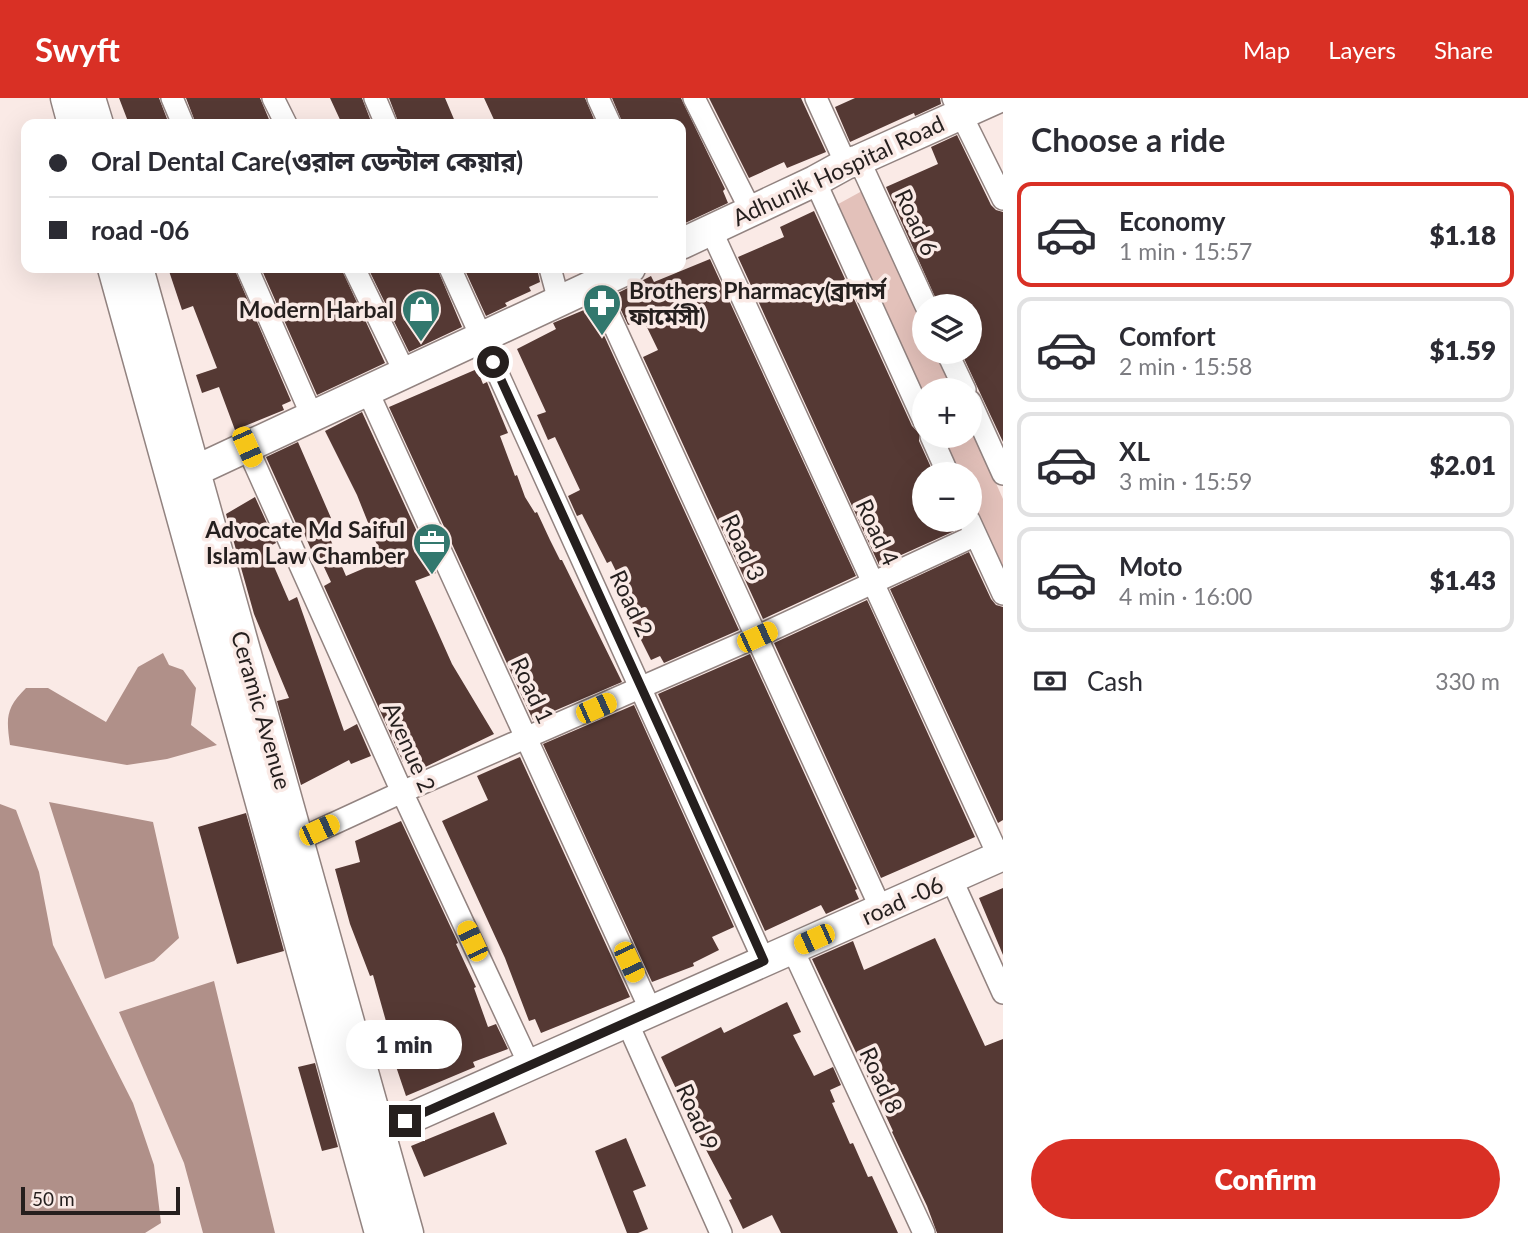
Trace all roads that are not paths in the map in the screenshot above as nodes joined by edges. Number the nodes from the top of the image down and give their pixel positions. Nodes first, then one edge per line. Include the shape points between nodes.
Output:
1 (66, 98) edge
2 (90, 98) edge
3 (172, 98) edge
4 (273, 98) edge
5 (375, 98) edge
6 (598, 98) edge
7 (694, 98) edge
8 (816, 98) edge
9 (997, 98) edge
10 (956, 106) edge
11 (72, 119) edge
12 (96, 119) edge
13 (181, 119) edge
14 (284, 119) edge
15 (384, 119) edge
16 (608, 119) edge
17 (853, 162) junction
18 (815, 181) junction
19 (1003, 200) edge
20 (751, 211) junction
21 (711, 230) junction
22 (686, 242) edge
23 (114, 273) edge
24 (139, 273) edge
25 (249, 273) edge
26 (356, 273) edge
27 (452, 273) edge
28 (551, 273) edge
29 (618, 273) edge
30 (595, 284) junction
31 (920, 294) edge
32 (559, 301) junction
33 (481, 337) junction
34 (405, 373) junction
35 (367, 390) junction
36 (912, 395) edge
37 (312, 416) junction
38 (982, 427) edge
39 (247, 447) junction
40 (195, 471) junction
41 (1003, 473) edge
42 (964, 532) edge
43 (975, 532) edge
44 (873, 583) junction
45 (1003, 594) edge
46 (757, 637) junction
47 (642, 688) junction
48 (526, 739) junction
49 (402, 792) junction
50 (298, 840) junction
51 (1001, 856) edge
52 (950, 878) junction
53 (881, 909) junction
54 (792, 948) junction
55 (764, 961) junction
56 (1003, 993) edge
57 (639, 1017) junction
58 (530, 1066) junction
59 (379, 1132) junction
60 (380, 1233) edge
61 (408, 1233) edge
62 (720, 1233) edge
63 (924, 1233) edge

1 - 11 main road
2 - 12 main road
3 - 13 street
4 - 14 street
5 - 15 street
6 - 16 street
7 - 20 street
8 - 17 street, Road 6
9 - 10 main road, Adhunik Hospital Road
10 - 17 main road, Adhunik Hospital Road
10 - 19 street
17 - 18 main road, Adhunik Hospital Road
17 - 31 street, Road 6
18 - 20 main road, Adhunik Hospital Road
18 - 36 street
20 - 21 main road, Adhunik Hospital Road
21 - 22 main road, Adhunik Hospital Road
21 - 44 street, Road 4
23 - 60 main road, Ceramic Avenue
24 - 40 main road, Ceramic Avenue
25 - 37 street
26 - 34 street
27 - 33 street, Road 2
28 - 32 street
29 - 30 main road
30 - 32 main road
30 - 46 street, Road 3
32 - 33 main road
33 - 34 main road
33 - 47 street, Road 2
34 - 35 main road
35 - 37 main road
35 - 48 street, Road 1
37 - 39 main road
38 - 41 street
39 - 40 main road
39 - 49 street, Avenue 2
40 - 50 main road, Ceramic Avenue
42 - 44 street
43 - 45 street
44 - 46 street
44 - 51 street, Road 4
46 - 47 street
46 - 53 street, Road 3
47 - 48 street
47 - 55 street, Road 2
48 - 49 street
48 - 57 street, Road 1
49 - 50 street
49 - 58 street, Avenue 2
50 - 59 main road, Ceramic Avenue
51 - 52 main road, road -06
52 - 53 main road, road -06
52 - 56 street
53 - 54 main road, road -06
54 - 55 main road, road -06
54 - 63 street, Road 8
55 - 57 main road, road -06
57 - 58 main road, road -06
57 - 62 street, Road 9
58 - 59 main road, road -06
59 - 61 main road, Ceramic Avenue

